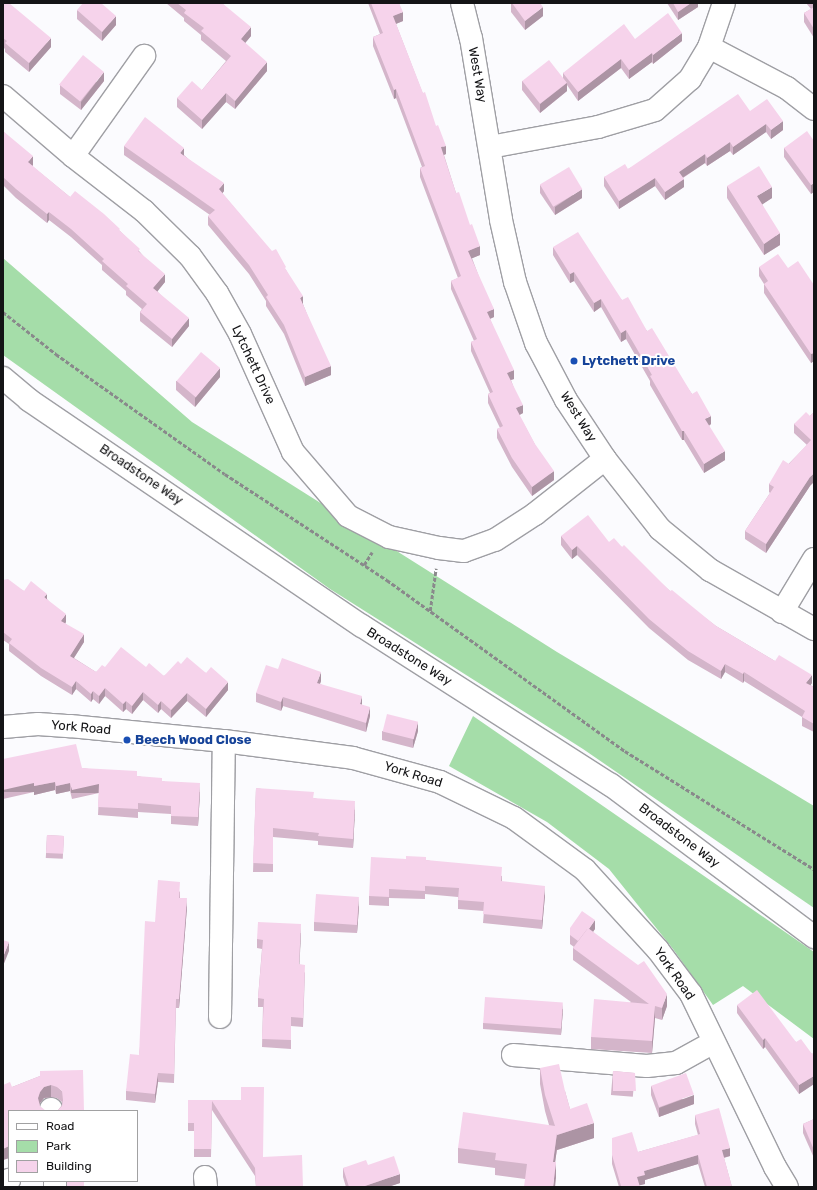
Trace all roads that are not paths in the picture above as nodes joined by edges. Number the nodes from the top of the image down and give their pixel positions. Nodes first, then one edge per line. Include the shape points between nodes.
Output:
1 (462, 3) edge
2 (724, 3) edge
3 (709, 47) junction
4 (144, 56) dead end
5 (3, 96) edge
6 (814, 109) edge
7 (490, 147) junction
8 (74, 156) junction
9 (3, 378) edge
10 (605, 459) junction
11 (814, 559) edge
12 (782, 612) junction
13 (814, 629) edge
14 (4, 724) edge
15 (224, 741) junction
16 (814, 937) edge
17 (220, 1017) dead end
18 (714, 1042) junction
19 (513, 1055) dead end
20 (787, 1187) edge

1 - 7 street, West Way via 471,38
2 - 3 street
3 - 6 street via 787,88
3 - 7 street via 690,78 655,110 598,127
4 - 8 street
5 - 8 street, Lytchett Drive
7 - 10 street, West Way via 515,282 536,343 566,400
8 - 10 street, Lytchett Drive via 144,211 190,256 217,293 240,334 293,452 348,516 389,537 464,551 495,540 535,514
9 - 16 street, Broadstone Way via 30,400 362,626 611,785
10 - 12 street, West Way via 660,529 710,570
11 - 12 street
12 - 13 street, West Way
14 - 15 street, York Road via 70,726
15 - 17 street
15 - 18 street, York Road via 346,757 401,770 440,782 514,818 585,870 658,950 691,994
18 - 19 street via 676,1063 647,1066
18 - 20 street, York Road

